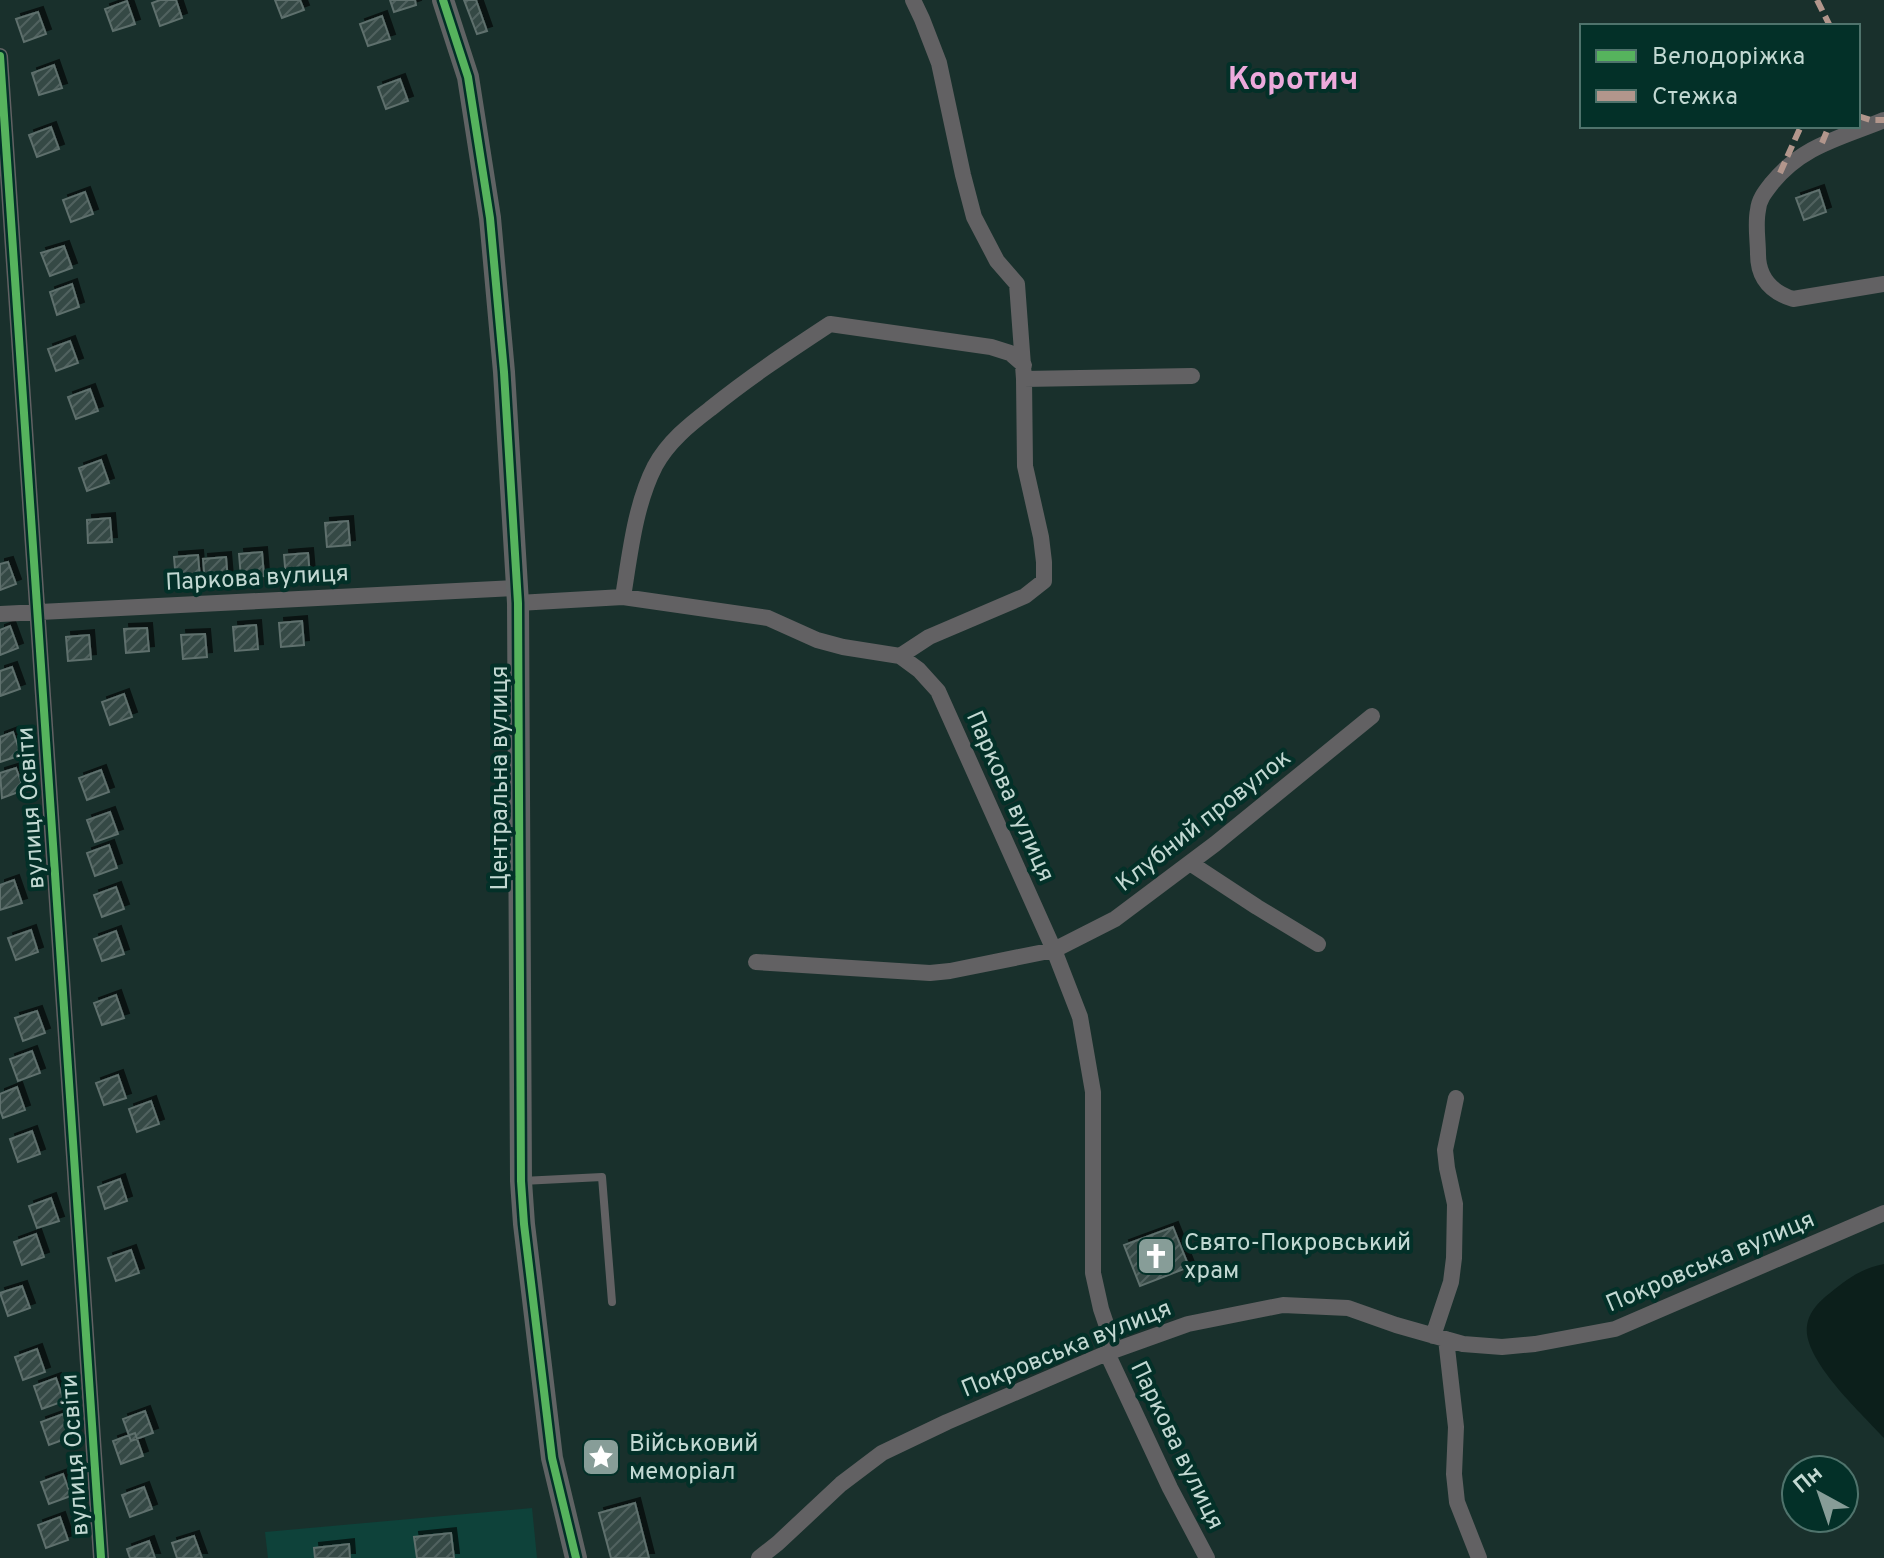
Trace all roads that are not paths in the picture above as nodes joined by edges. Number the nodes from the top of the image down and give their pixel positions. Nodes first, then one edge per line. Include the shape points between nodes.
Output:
1 (443, 0) edge
2 (913, 0) edge
3 (0, 56) edge
4 (1884, 120) edge
5 (1884, 284) edge
6 (1024, 372) junction
7 (1192, 376) dead end
8 (517, 596) junction
9 (623, 597) junction
10 (36, 612) junction
11 (0, 614) edge
12 (900, 656) junction
13 (1372, 716) dead end
14 (1190, 863) junction
15 (1318, 944) dead end
16 (1054, 950) junction
17 (756, 962) dead end
18 (1456, 1098) dead end
19 (521, 1181) junction
20 (1884, 1213) edge
21 (612, 1302) dead end
22 (1440, 1338) junction
23 (1111, 1352) junction
24 (101, 1558) edge
25 (576, 1558) edge
26 (759, 1558) edge
27 (1207, 1558) edge
28 (1479, 1558) edge

1 - 8 street, Центральна вулиця via 468,77 490,218
2 - 6 street via 939,63 974,217 997,261 1017,284
3 - 10 street, вулиця Освіти
4 - 5 street via 1822,143 1792,162 1762,195 1757,212 1758,265 1774,291 1793,299
6 - 7 street
6 - 9 street via 1010,353 991,347 830,324 740,384 669,446 643,495
6 - 12 street via 1025,466 1041,537 1044,581 1025,596 929,637
8 - 9 street, Паркова вулиця
8 - 10 street, Паркова вулиця
8 - 19 street, Центральна вулиця
9 - 12 street, Паркова вулиця via 768,618 817,640
10 - 11 street, Паркова вулиця
10 - 24 street, вулиця Освіти
12 - 16 street, Паркова вулиця via 938,691
13 - 14 street, Клубний провулок
14 - 15 street
14 - 16 street, Клубний провулок via 1115,919
16 - 17 street, Клубний провулок via 930,973
16 - 23 street, Паркова вулиця via 1080,1017 1093,1092 1093,1273
18 - 22 street via 1445,1150 1455,1204 1454,1258
19 - 21 lane via 602,1177
19 - 25 street, Центральна вулиця via 552,1458
20 - 22 street, Покровська вулиця via 1615,1329 1502,1347
22 - 23 street, Покровська вулиця via 1348,1308 1283,1305 1188,1324
22 - 28 street via 1456,1427 1457,1502
23 - 26 street, Покровська вулиця via 882,1453
23 - 27 street, Паркова вулиця

